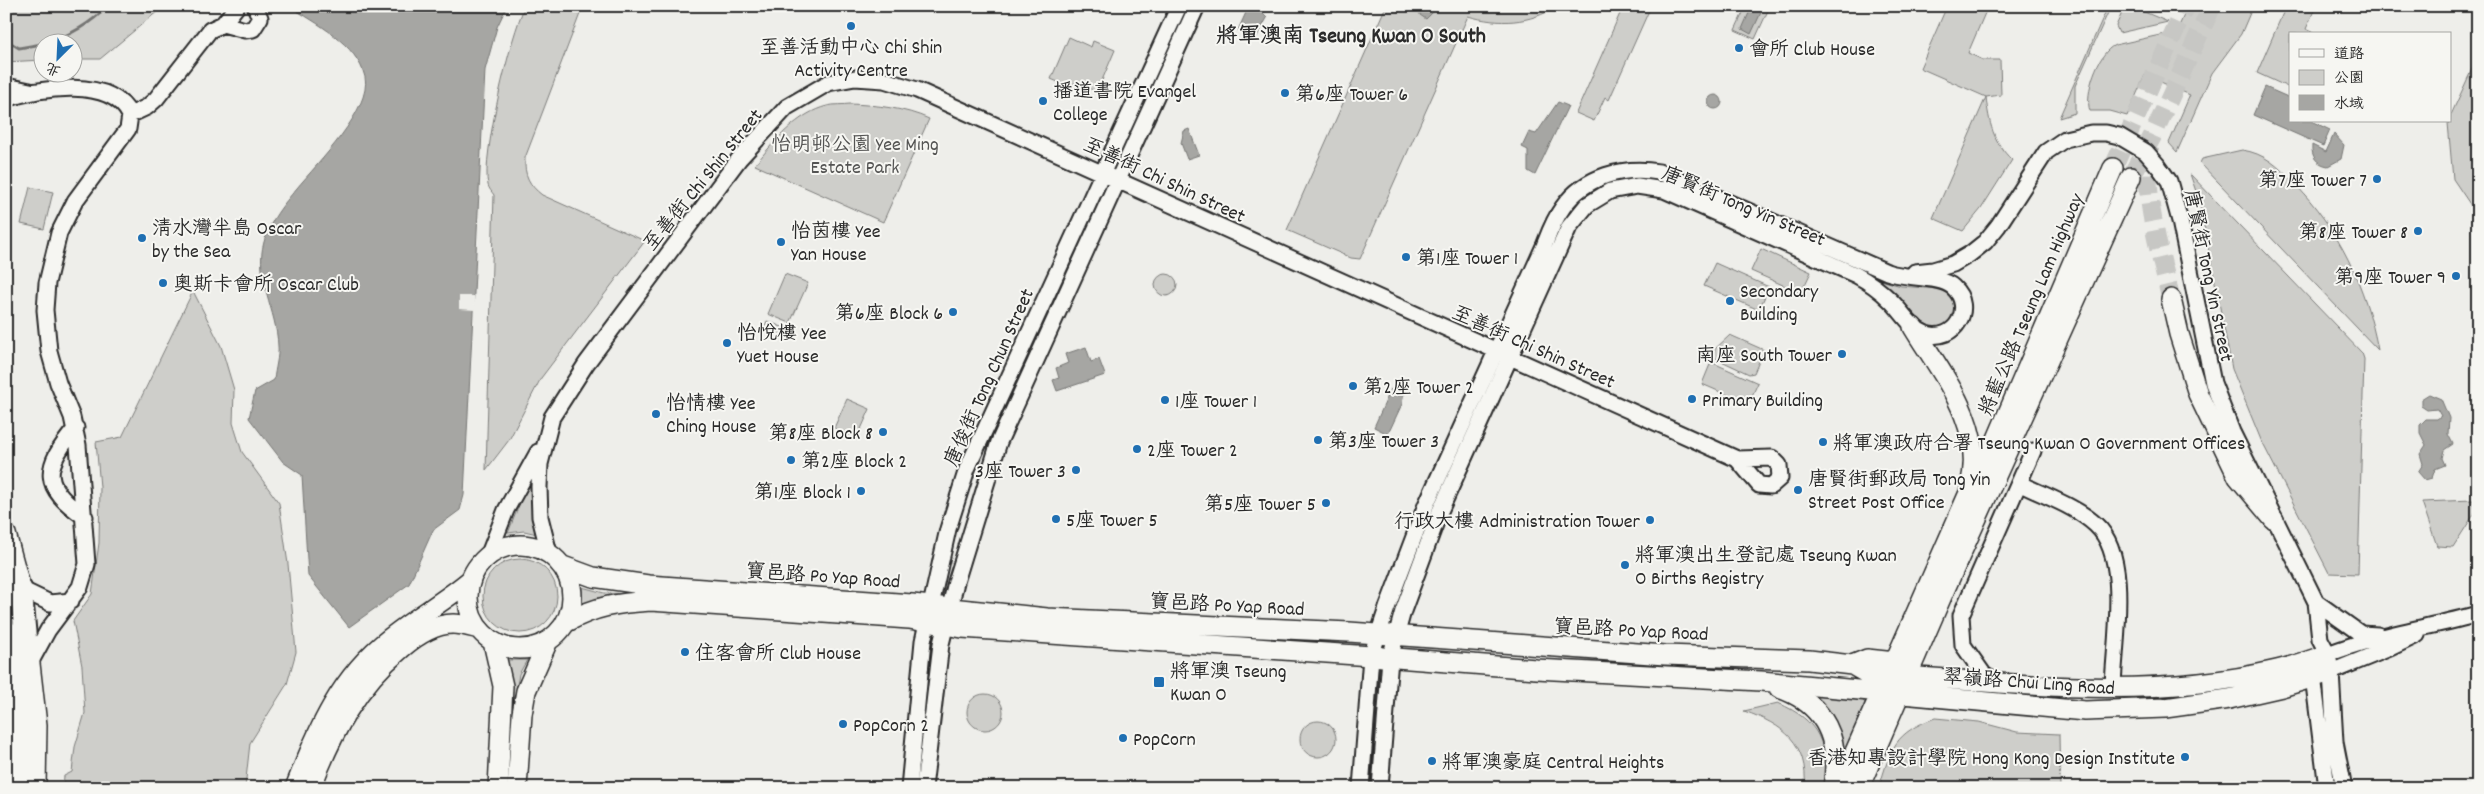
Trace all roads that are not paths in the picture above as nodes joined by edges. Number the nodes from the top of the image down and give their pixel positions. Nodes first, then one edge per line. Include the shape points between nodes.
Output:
1 (237, 6) edge
2 (255, 6) edge
3 (1180, 6) edge
4 (1197, 6) edge
5 (223, 24) junction
6 (6, 86) edge
7 (31, 91) junction
8 (6, 99) edge
9 (130, 115) junction
10 (2113, 168) tunnel mouth
11 (1103, 172) junction
12 (2132, 177) tunnel mouth
13 (1118, 181) junction
14 (1887, 272) junction
15 (2171, 298) tunnel mouth
16 (1913, 327) junction
17 (1496, 352) junction
18 (1510, 358) junction
19 (76, 428) junction
20 (544, 442) junction
21 (2033, 451) dead end
22 (1737, 459) dead end
23 (966, 469) junction
24 (2019, 483) junction
25 (984, 490) junction
26 (1968, 495) junction
27 (85, 517) junction
28 (2274, 520) junction
29 (6, 534) edge
30 (489, 554) junction
31 (556, 560) junction
32 (470, 580) junction
33 (21, 589) junction
34 (71, 601) junction
35 (2316, 602) junction
36 (950, 607) junction
37 (928, 614) junction
38 (2478, 614) edge
39 (567, 622) junction
40 (945, 626) junction
41 (2431, 627) junction
42 (6, 631) edge
43 (1387, 635) junction
44 (2385, 635) junction
45 (486, 636) junction
46 (548, 641) junction
47 (28, 653) junction
48 (1380, 657) junction
49 (2321, 666) junction
50 (1897, 671) junction
51 (1760, 682) junction
52 (2001, 684) junction
53 (2113, 687) junction
54 (1880, 694) junction
55 (1899, 695) junction
56 (14, 749) junction
57 (9, 788) edge
58 (17, 788) edge
59 (36, 788) edge
60 (295, 788) edge
61 (311, 788) edge
62 (498, 788) edge
63 (517, 788) edge
64 (908, 788) edge
65 (924, 788) edge
66 (1361, 788) edge
67 (1380, 788) edge
68 (1832, 788) edge
69 (1839, 788) edge
70 (1859, 788) edge
71 (2327, 788) edge
72 (2344, 788) edge

1 - 5 street
2 - 5 street via 260,18 252,29
3 - 11 street, 唐俊街 Tong Chun Street
4 - 13 street, 唐俊街 Tong Chun Street
5 - 9 street via 210,30 147,108
6 - 7 street
7 - 8 street
7 - 9 street via 93,90 110,95 126,106
9 - 19 street via 128,129 75,201 59,233 47,283 45,310 50,351 58,383
10 - 26 main road, 將藍公路 Tseung Lam Highway via 1987,462
11 - 13 street, 至善街 Chi Shin Street
11 - 20 street, 至善街 Chi Shin Street via 917,90 884,80 855,78 828,83 787,107 739,159 584,367 552,417
11 - 23 street, 唐俊街 Tong Chun Street
12 - 50 main road, 將藍公路 Tseung Lam Highway
13 - 17 street, 至善街 Chi Shin Street
13 - 25 street, 唐俊街 Tong Chun Street via 1010,417
14 - 16 street, 唐賢街 Tong Yin Street via 1901,277 1944,282 1960,296 1962,313 1954,329 1936,335
14 - 17 street, 唐賢街 Tong Yin Street via 1670,175 1648,170 1621,171 1585,186 1561,209
14 - 28 street, 唐賢街 Tong Yin Street via 1933,270 1970,254 1998,226 2046,152 2065,139 2106,133 2136,144 2151,157 2169,182 2213,383 2232,432
15 - 28 main road via 2198,394 2238,477
16 - 18 street, 唐賢街 Tong Yin Street via 1883,293 1851,272 1664,190 1628,186 1594,199 1575,218
16 - 26 main road via 1961,408 1970,430 1973,440 1972,479
17 - 18 street, 至善街 Chi Shin Street
17 - 43 street, 唐賢街 Tong Yin Street via 1426,505
18 - 22 street, 至善街 Chi Shin Street
18 - 43 street, 唐賢街 Tong Yin Street
19 - 27 street
19 - 27 street via 55,457 51,482 62,500
20 - 30 street, 至善街 Chi Shin Street via 506,510
20 - 31 street, 至善街 Chi Shin Street via 540,464 540,517
21 - 24 street
23 - 25 street via 981,479
23 - 37 street, 唐俊街 Tong Chun Street
24 - 52 street via 1961,615 1963,645 1968,654 1984,675
24 - 53 street via 2097,525 2111,544 2118,582
25 - 36 street, 唐俊街 Tong Chun Street
26 - 50 main road, 將藍公路 Tseung Lam Highway
27 - 34 street via 85,572
28 - 35 street, 唐賢街 Tong Yin Street
29 - 33 main road
30 - 31 main road, 寶邑路 Po Yap Road via 518,544 535,546
30 - 32 main road
31 - 37 main road, 寶邑路 Po Yap Road via 593,577 648,585
31 - 39 main road via 571,582 573,592
32 - 45 main road via 468,606
32 - 60 main road via 390,638 356,670 322,722
33 - 34 street via 50,604
33 - 47 highway
34 - 47 street
35 - 44 street via 2361,634
35 - 49 street, 唐賢街 Tong Yin Street
36 - 37 main road, 寶邑路 Po Yap Road
36 - 40 street, 唐俊街 Tong Chun Street
36 - 43 main road, 寶邑路 Po Yap Road via 1047,618
37 - 39 main road, 寶邑路 Po Yap Road via 651,601 590,609
37 - 40 main road, 寶邑路 Po Yap Road
37 - 64 street, 唐俊街 Tong Chun Street
38 - 41 street, 翠嶺路 Chui Ling Road
39 - 46 main road, 寶邑路 Po Yap Road
40 - 48 main road, 寶邑路 Po Yap Road
40 - 65 street, 唐俊街 Tong Chun Street via 935,680
41 - 44 street, 翠嶺路 Chui Ling Road
41 - 49 street, 翠嶺路 Chui Ling Road via 2390,648
42 - 56 highway
43 - 48 street, 唐賢街 Tong Yin Street
43 - 50 main road, 寶邑路 Po Yap Road via 1665,655 1809,660 1852,665 1866,673
44 - 49 street, 翠嶺路 Chui Ling Road
45 - 46 main road, 寶邑路 Po Yap Road via 507,647 521,649
45 - 61 main road, 寶邑路 Po Yap Road via 452,624 432,629 406,644 386,661 360,690 342,717
45 - 62 main road via 503,686
46 - 63 main road via 526,691
47 - 56 highway
47 - 59 main road via 37,725
48 - 51 main road, 寶邑路 Po Yap Road
48 - 66 street, 唐賢街 Tong Yin Street
48 - 67 street, 唐賢街 Tong Yin Street
49 - 53 main road, 翠嶺路 Chui Ling Road via 2193,684
49 - 55 main road, 翠嶺路 Chui Ling Road via 2229,699 2165,708 2085,711
49 - 71 street
49 - 72 street
50 - 52 main road, 翠嶺路 Chui Ling Road
50 - 54 main road
50 - 55 main road
51 - 54 main road, 寶邑路 Po Yap Road
51 - 68 main road via 1799,696 1819,714 1827,726 1836,760
52 - 53 main road, 翠嶺路 Chui Ling Road
54 - 55 main road, 翠嶺路 Chui Ling Road
54 - 69 main road
55 - 70 main road
56 - 57 highway
56 - 58 highway

